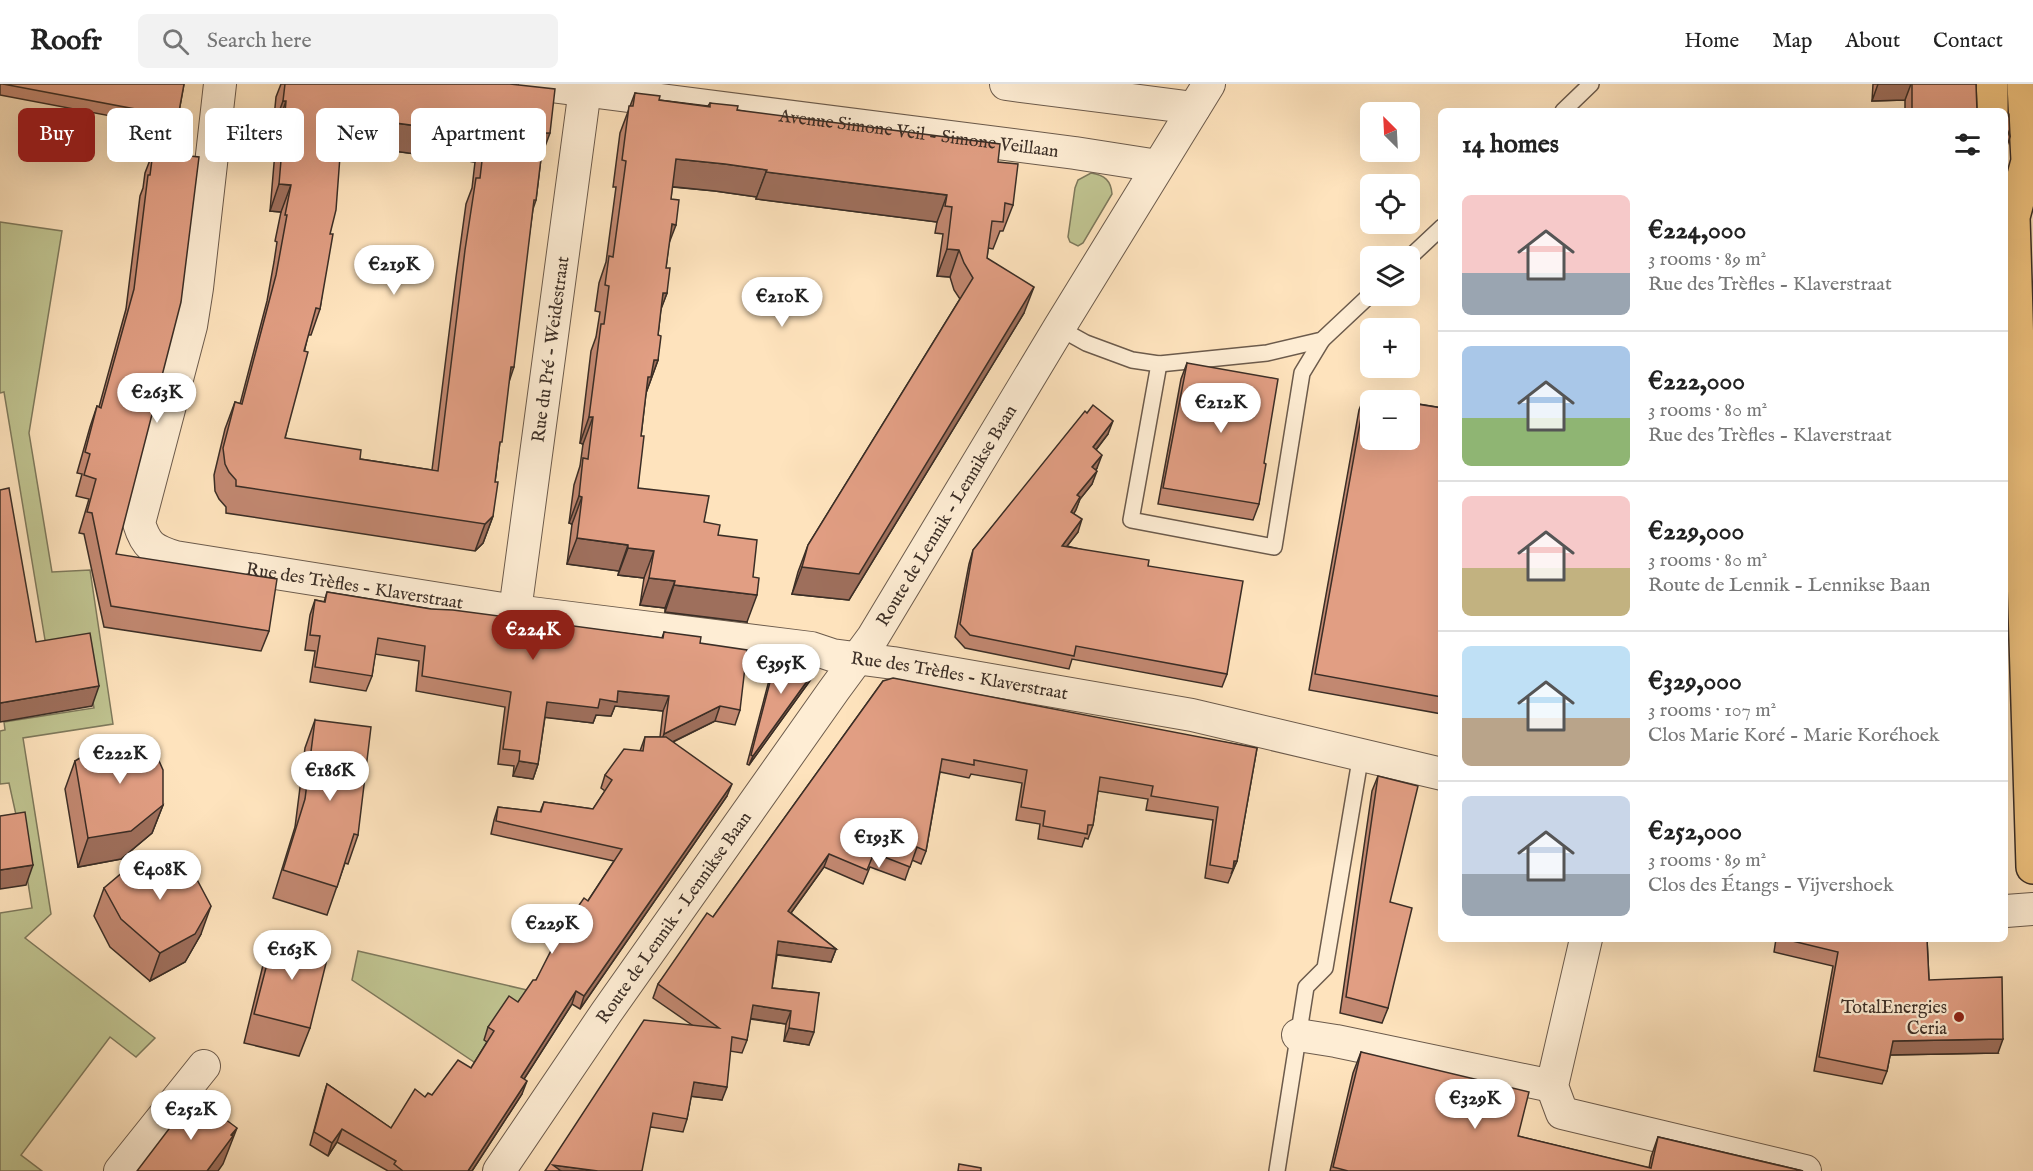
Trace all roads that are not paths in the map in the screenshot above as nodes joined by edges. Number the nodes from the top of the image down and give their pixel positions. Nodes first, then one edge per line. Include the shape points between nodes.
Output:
1 (220, 84) edge
2 (535, 84) edge
3 (1006, 84) edge
4 (1591, 84) edge
5 (1991, 84) edge
6 (2024, 84) edge
7 (585, 89) junction
8 (1202, 96) edge
9 (1566, 108) edge
10 (1991, 108) edge
11 (1158, 166) junction
12 (2009, 208) edge
13 (1438, 231) edge
14 (1420, 248) edge
15 (1360, 304) edge
16 (1059, 328) junction
17 (1322, 340) junction
18 (1159, 364) junction
19 (515, 611) junction
20 (858, 658) junction
21 (1361, 754) junction
22 (1438, 773) edge
23 (2033, 867) edge
24 (2033, 909) edge
25 (2008, 911) edge
26 (1585, 942) edge
27 (1298, 1035) junction
28 (204, 1066) dead end
29 (1552, 1086) junction
30 (120, 1171) edge
31 (499, 1171) edge
32 (1277, 1171) edge
33 (1805, 1171) edge

1 - 19 street, Rue des Trèfles - Klaverstraat via 191,326 139,523 144,538 155,550 175,557
2 - 7 street, Avenue Simone Veil - Simone Veillaan
3 - 8 street
4 - 9 lane
5 - 10 main road
6 - 12 main road via 2028,161
7 - 11 street, Avenue Simone Veil - Simone Veillaan
7 - 19 street, Rue du Pré - Weidestraat
8 - 11 street, Route de Lennik - Lennikse Baan
11 - 16 street, Route de Lennik - Lennikse Baan
12 - 23 main road
13 - 14 lane
15 - 17 lane
16 - 18 lane via 1132,360
16 - 20 street, Route de Lennik - Lennikse Baan
17 - 18 lane via 1267,353
17 - 18 lane via 1302,374 1274,548 1131,520
19 - 20 street, Rue des Trèfles - Klaverstraat via 810,648
20 - 21 street, Rue des Trèfles - Klaverstraat via 1192,715
20 - 31 street, Route de Lennik - Lennikse Baan
21 - 22 street, Rue des Trèfles - Klaverstraat
21 - 27 lane via 1325,968 1306,987
24 - 25 street
26 - 29 street
27 - 29 street
27 - 32 lane
28 - 30 street
29 - 33 street via 1562,1113

